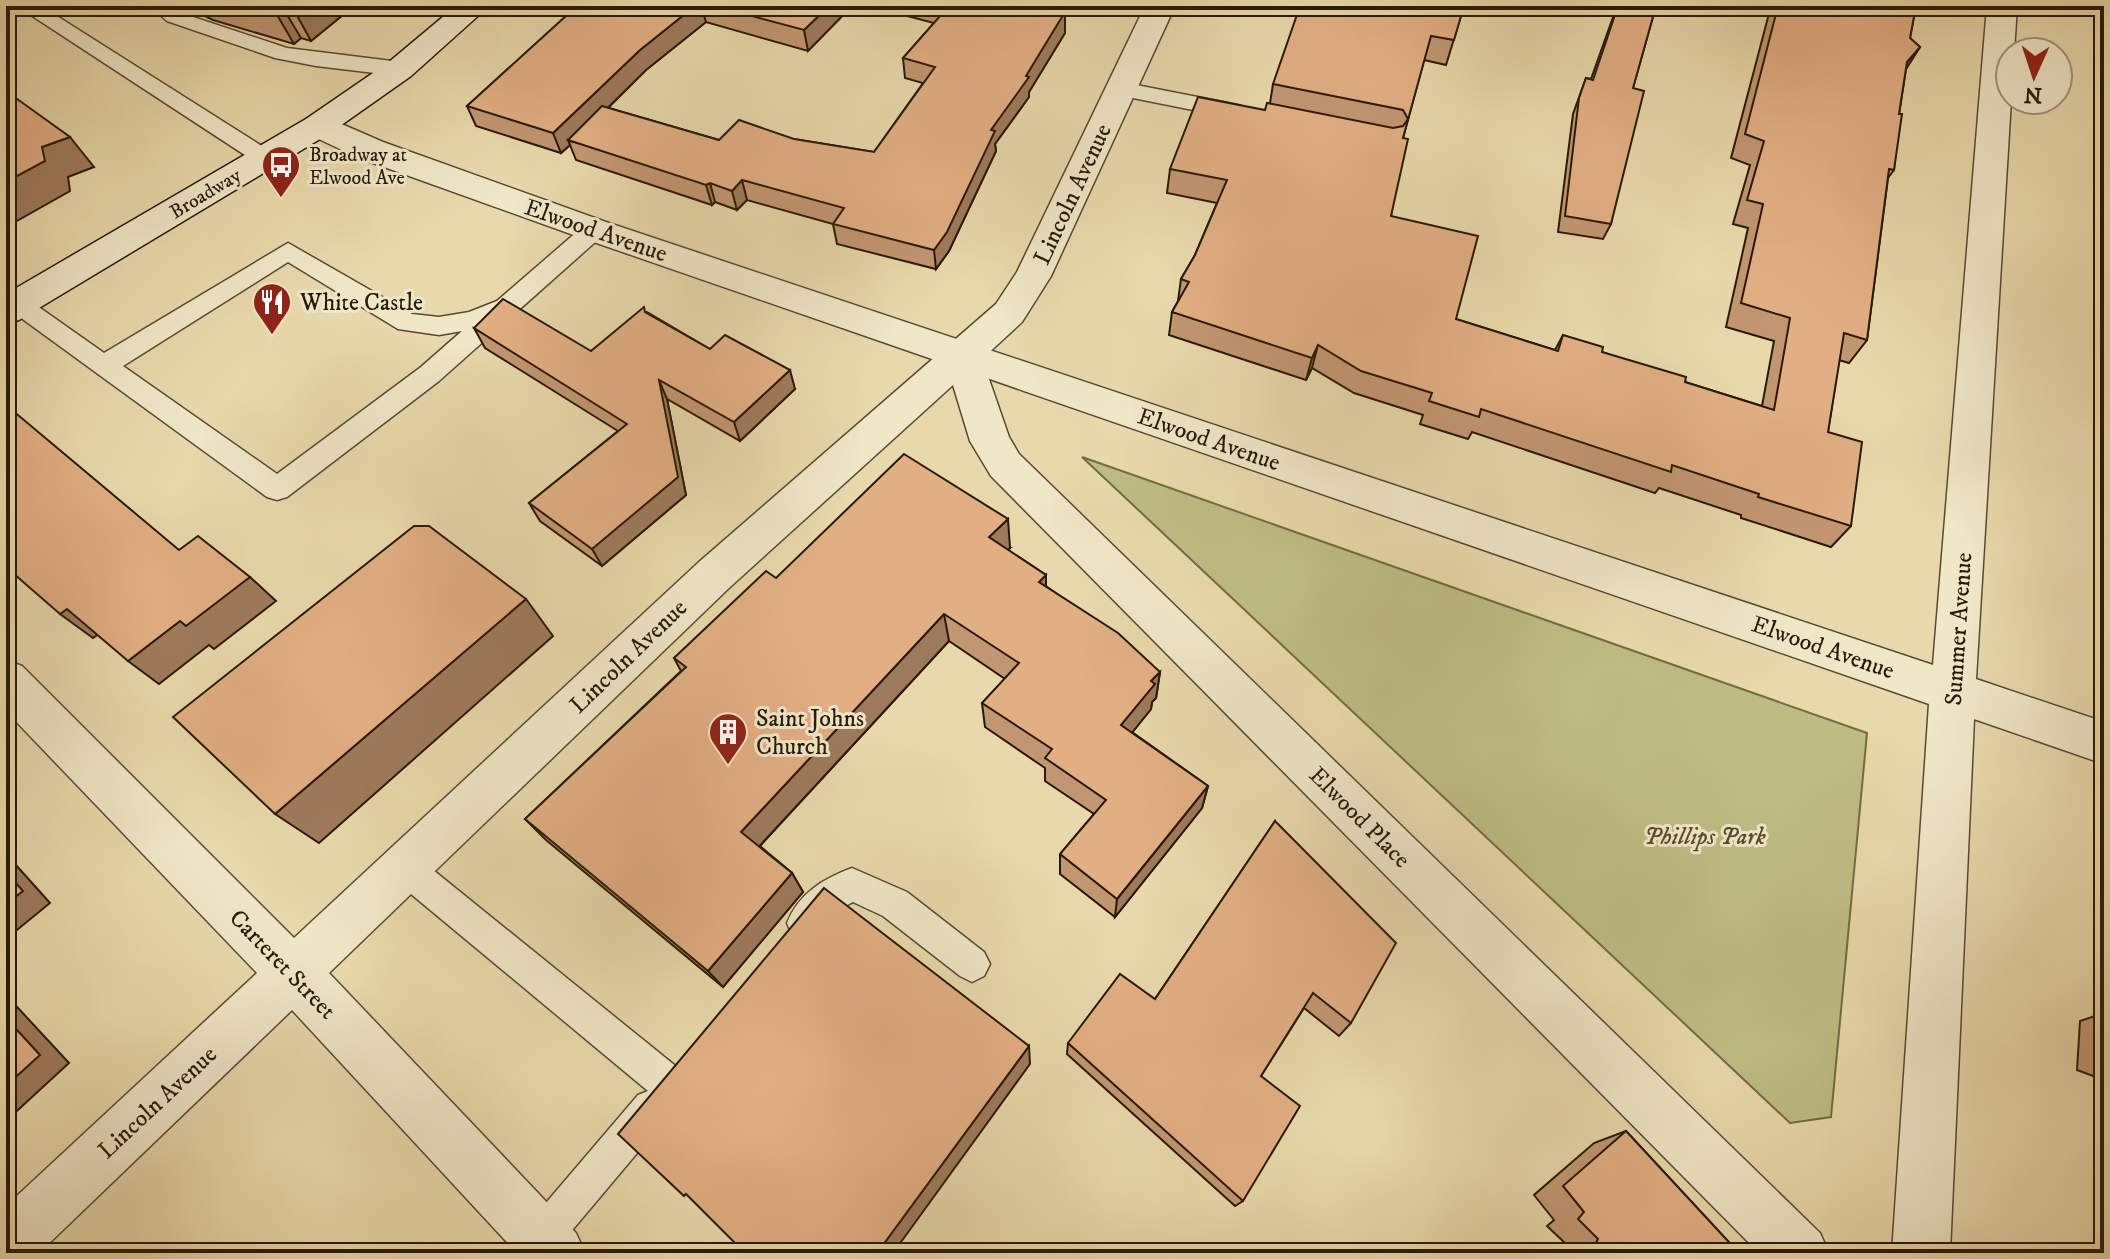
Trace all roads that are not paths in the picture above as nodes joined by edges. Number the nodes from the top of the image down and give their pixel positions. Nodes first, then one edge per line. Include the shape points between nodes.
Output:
1 (27, 6) edge
2 (160, 6) edge
3 (474, 6) edge
4 (1160, 6) edge
5 (2002, 6) edge
6 (400, 69) junction
7 (1121, 89) junction
8 (1250, 115) edge
9 (318, 126) junction
10 (265, 158) junction
11 (594, 230) junction
12 (516, 301) junction
13 (11, 308) edge
14 (407, 323) junction
15 (962, 355) junction
16 (104, 365) junction
17 (430, 374) junction
18 (6, 680) edge
19 (1953, 692) junction
20 (2104, 743) edge
21 (405, 868) junction
22 (784, 946) edge
23 (972, 964) dead end
24 (294, 974) junction
25 (6, 1245) edge
26 (549, 1246) edge
27 (1800, 1253) edge
28 (1921, 1253) edge

1 - 10 lane
2 - 6 lane via 174,17 282,53
3 - 6 street, Broadway
4 - 7 street, Lincoln Avenue
5 - 19 street, Summer Avenue
6 - 9 street, Broadway
7 - 8 lane
7 - 15 street, Lincoln Avenue via 1022,296
9 - 10 street, Broadway
9 - 11 street, Elwood Avenue
10 - 13 street, Broadway
11 - 12 lane
11 - 15 street, Elwood Avenue
12 - 14 lane via 474,320 439,326
12 - 17 lane
13 - 16 lane
14 - 16 lane via 288,251
14 - 17 lane
15 - 19 street, Elwood Avenue
15 - 21 street, Lincoln Avenue via 714,575
15 - 27 street, Elwood Place via 990,441 1005,465
16 - 17 lane via 277,489
18 - 24 street, Carteret Street
19 - 20 street, Elwood Avenue
19 - 28 street, Summer Avenue
21 - 24 street, Lincoln Avenue
21 - 26 lane via 679,1073
22 - 23 lane via 822,900 852,884 895,904
24 - 25 street, Lincoln Avenue
24 - 26 street, Carteret Street

